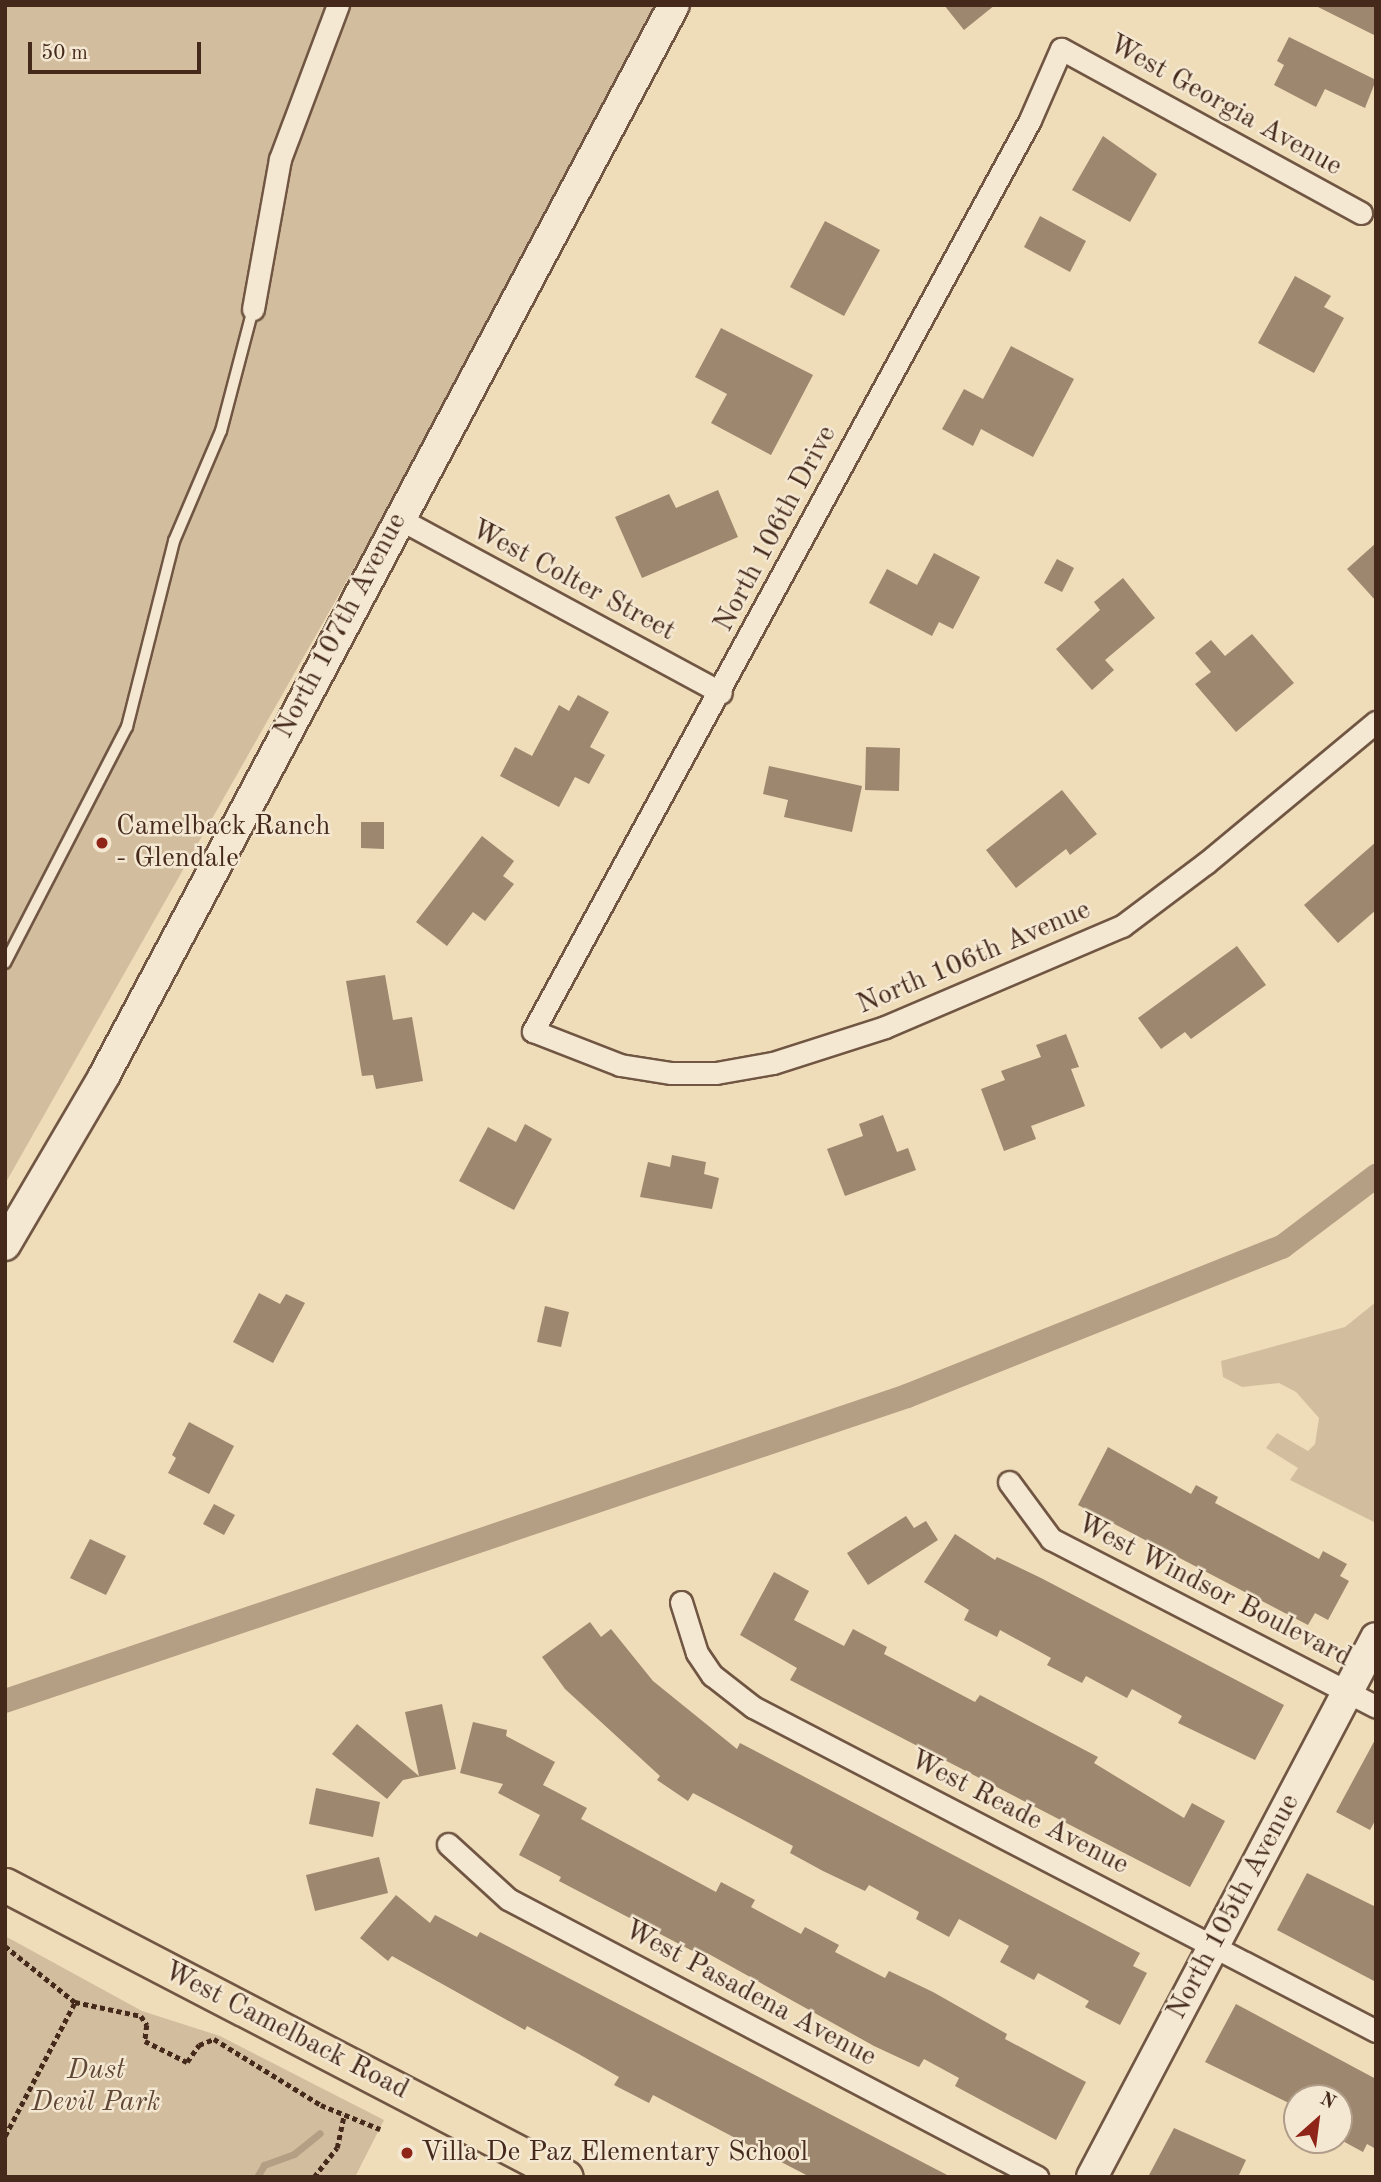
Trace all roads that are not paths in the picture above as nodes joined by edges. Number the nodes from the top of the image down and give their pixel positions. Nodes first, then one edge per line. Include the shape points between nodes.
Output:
1 (338, 5) edge
2 (674, 5) edge
3 (1061, 49) joint
4 (1361, 213) dead end
5 (253, 309) joint
6 (398, 518) junction
7 (721, 693) junction
8 (1376, 722) edge
9 (5, 963) edge
10 (533, 1031) joint
11 (5, 1245) edge
12 (1009, 1482) dead end
13 (681, 1602) dead end
14 (1376, 1638) edge
15 (1348, 1692) junction
16 (1376, 1707) edge
17 (448, 1844) dead end
18 (5, 1885) edge
19 (1214, 1947) junction
20 (1376, 2031) edge
21 (566, 2177) edge
22 (1037, 2177) edge
23 (1092, 2177) edge

1 - 5 street via 280,159
2 - 6 street, North 107th Avenue
3 - 4 street, West Georgia Avenue
3 - 7 street, North 106th Drive via 1030,120
5 - 9 lane via 221,431 174,541 127,727
6 - 7 street, West Colter Street
6 - 11 street, North 107th Avenue via 104,1076
7 - 10 street, North 106th Drive
8 - 10 street, North 106th Avenue via 1225,848 1122,926 863,1035 773,1063 716,1073 671,1073 620,1065
12 - 15 street, West Windsor Boulevard via 1051,1539
13 - 19 street, West Reade Avenue via 698,1653 712,1675 752,1707
14 - 15 street, North 105th Avenue
15 - 16 street, West Windsor Boulevard
15 - 19 street, North 105th Avenue
17 - 22 street, West Pasadena Avenue via 508,1899
18 - 21 main road, West Camelback Road
19 - 20 street, West Reade Avenue
19 - 23 street, North 105th Avenue

